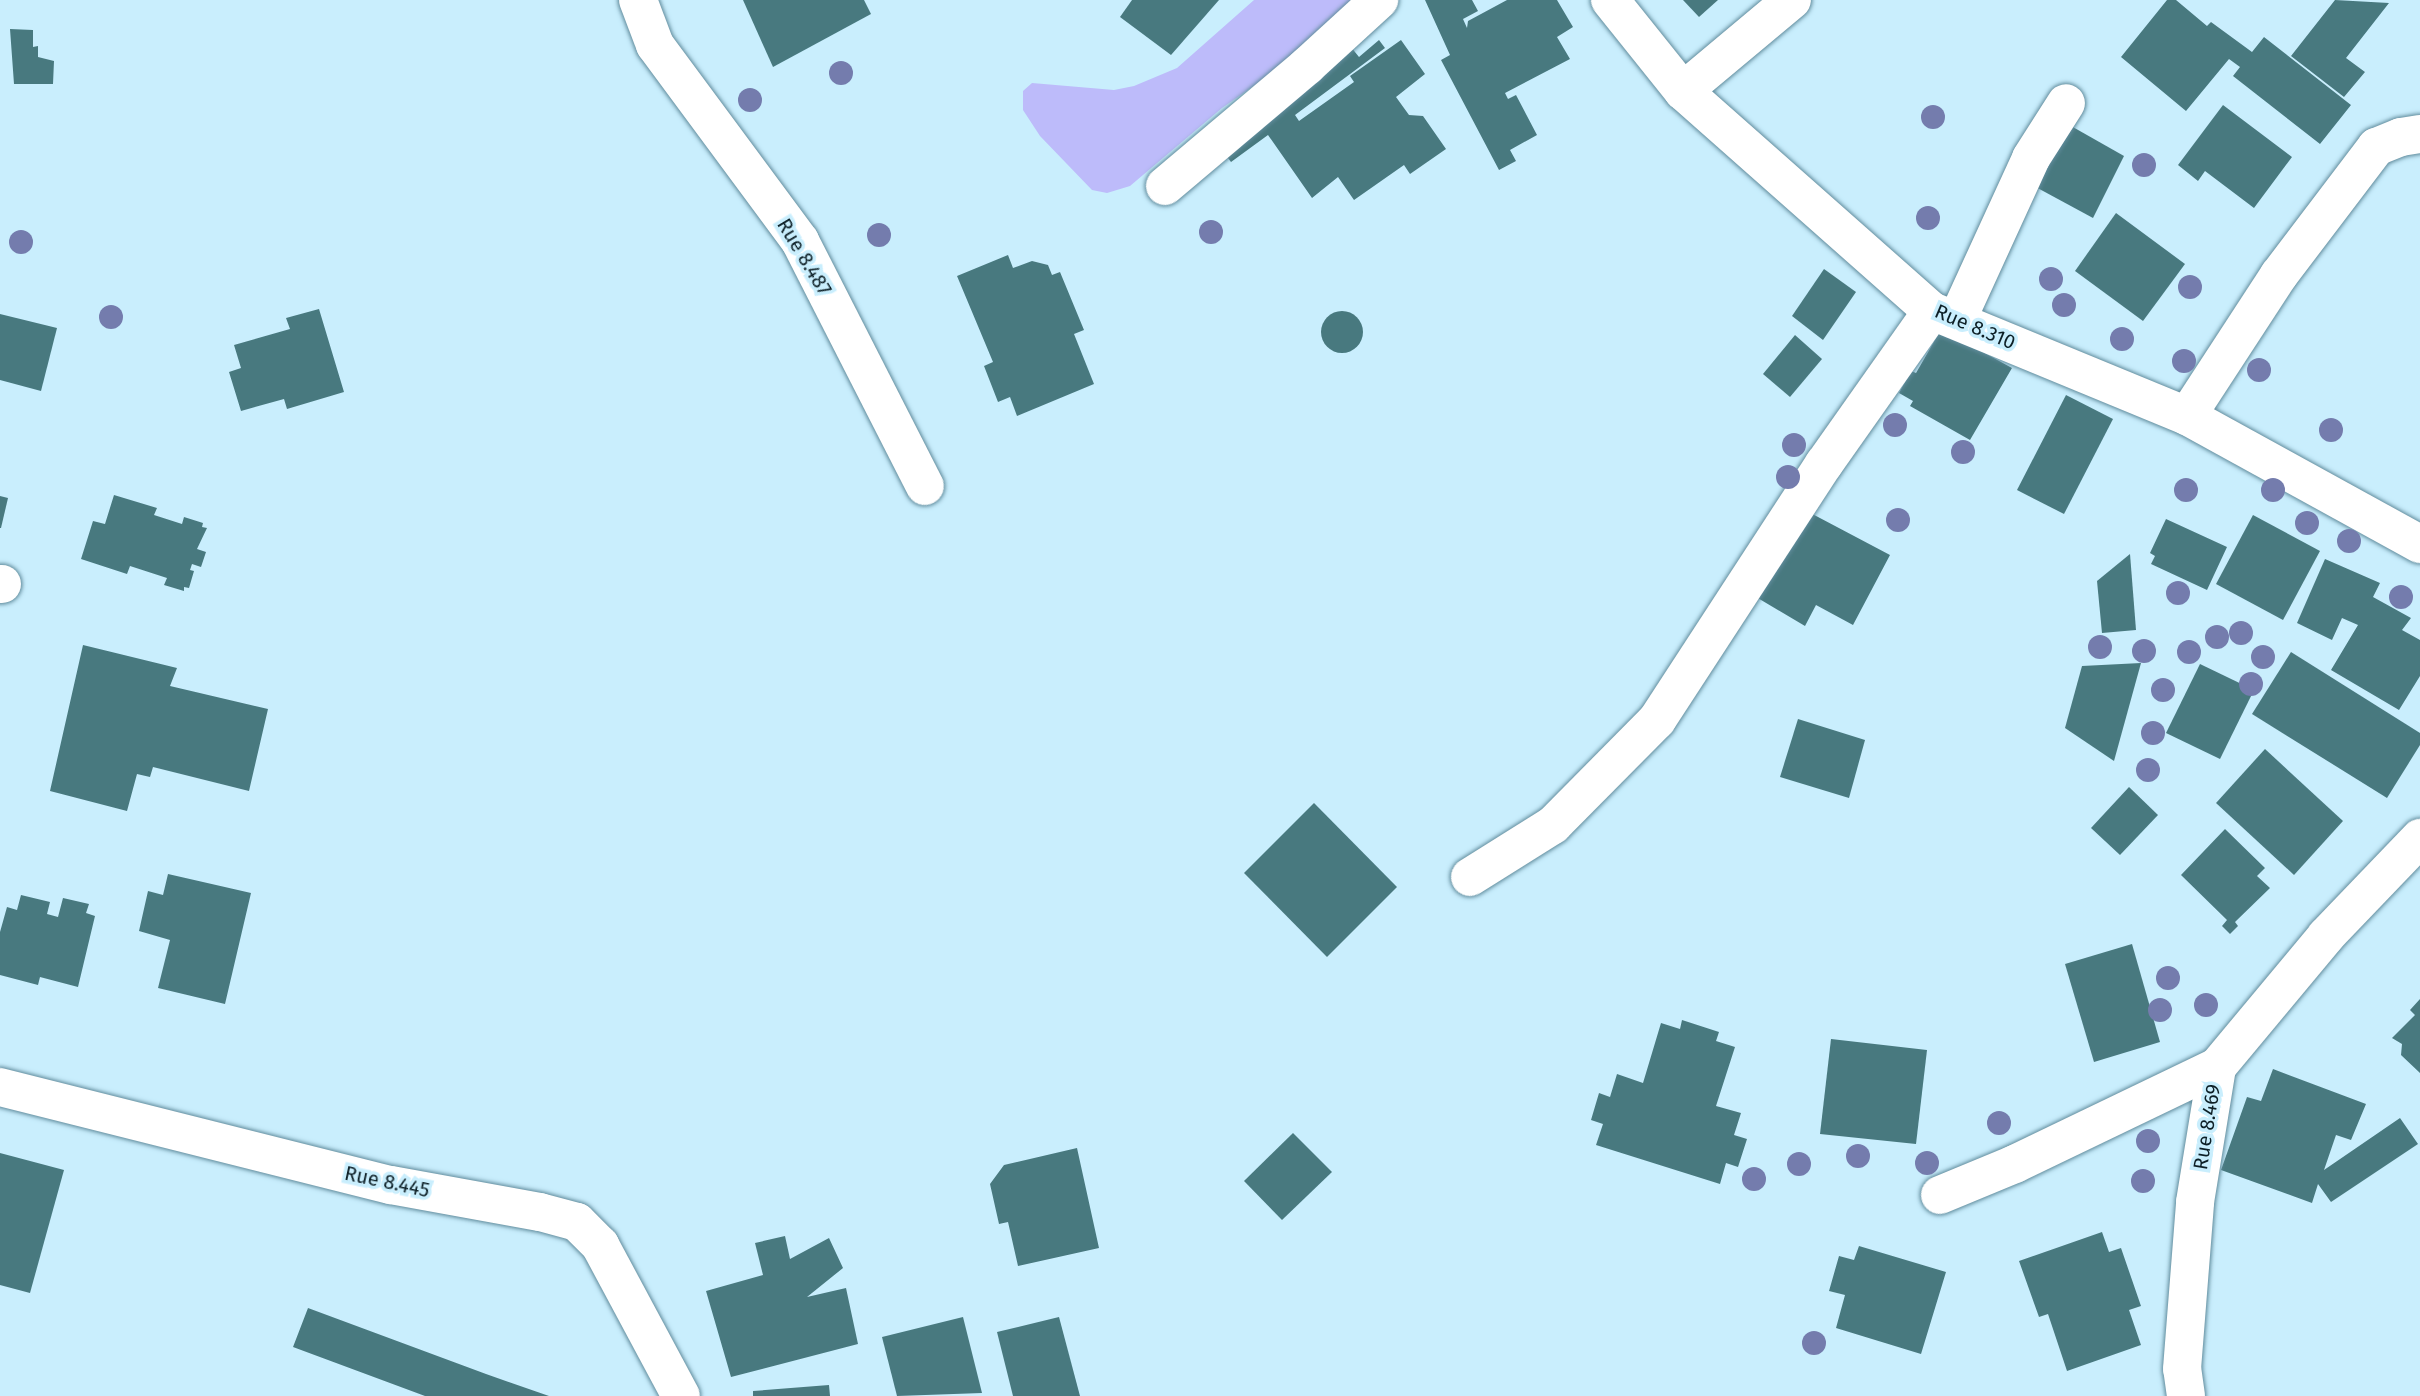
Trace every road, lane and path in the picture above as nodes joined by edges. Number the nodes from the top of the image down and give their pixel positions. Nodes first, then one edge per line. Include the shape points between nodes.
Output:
1 (638, 0) edge
2 (1379, 0) edge
3 (1610, 0) edge
4 (1792, 0) edge
5 (1683, 91) junction
6 (2066, 103) dead end
7 (2420, 134) edge
8 (1165, 186) dead end
9 (1944, 316) junction
10 (2187, 416) junction
11 (925, 486) dead end
12 (2420, 544) edge
13 (2420, 838) edge
14 (1470, 877) dead end
15 (2217, 1067) junction
16 (0, 1087) edge
17 (1940, 1195) dead end
18 (2184, 1383) edge
19 (681, 1396) edge
20 (2154, 1396) edge

1 - 11 street, Rue 8.487 via 655,45 800,241
2 - 8 street
3 - 5 street, Rue 8.310
4 - 5 street
5 - 9 street, Rue 8.310
6 - 9 street
7 - 10 street via 2376,147 2279,275
9 - 10 street, Rue 8.310
9 - 14 street via 1824,464 1657,720 1553,825
10 - 12 street, Rue 8.310
13 - 15 street, Rue 8.469 via 2326,936
15 - 17 street
15 - 18 street, Rue 8.469 via 2195,1202
16 - 19 street, Rue 8.445 via 391,1185 577,1222 600,1245
18 - 20 street

